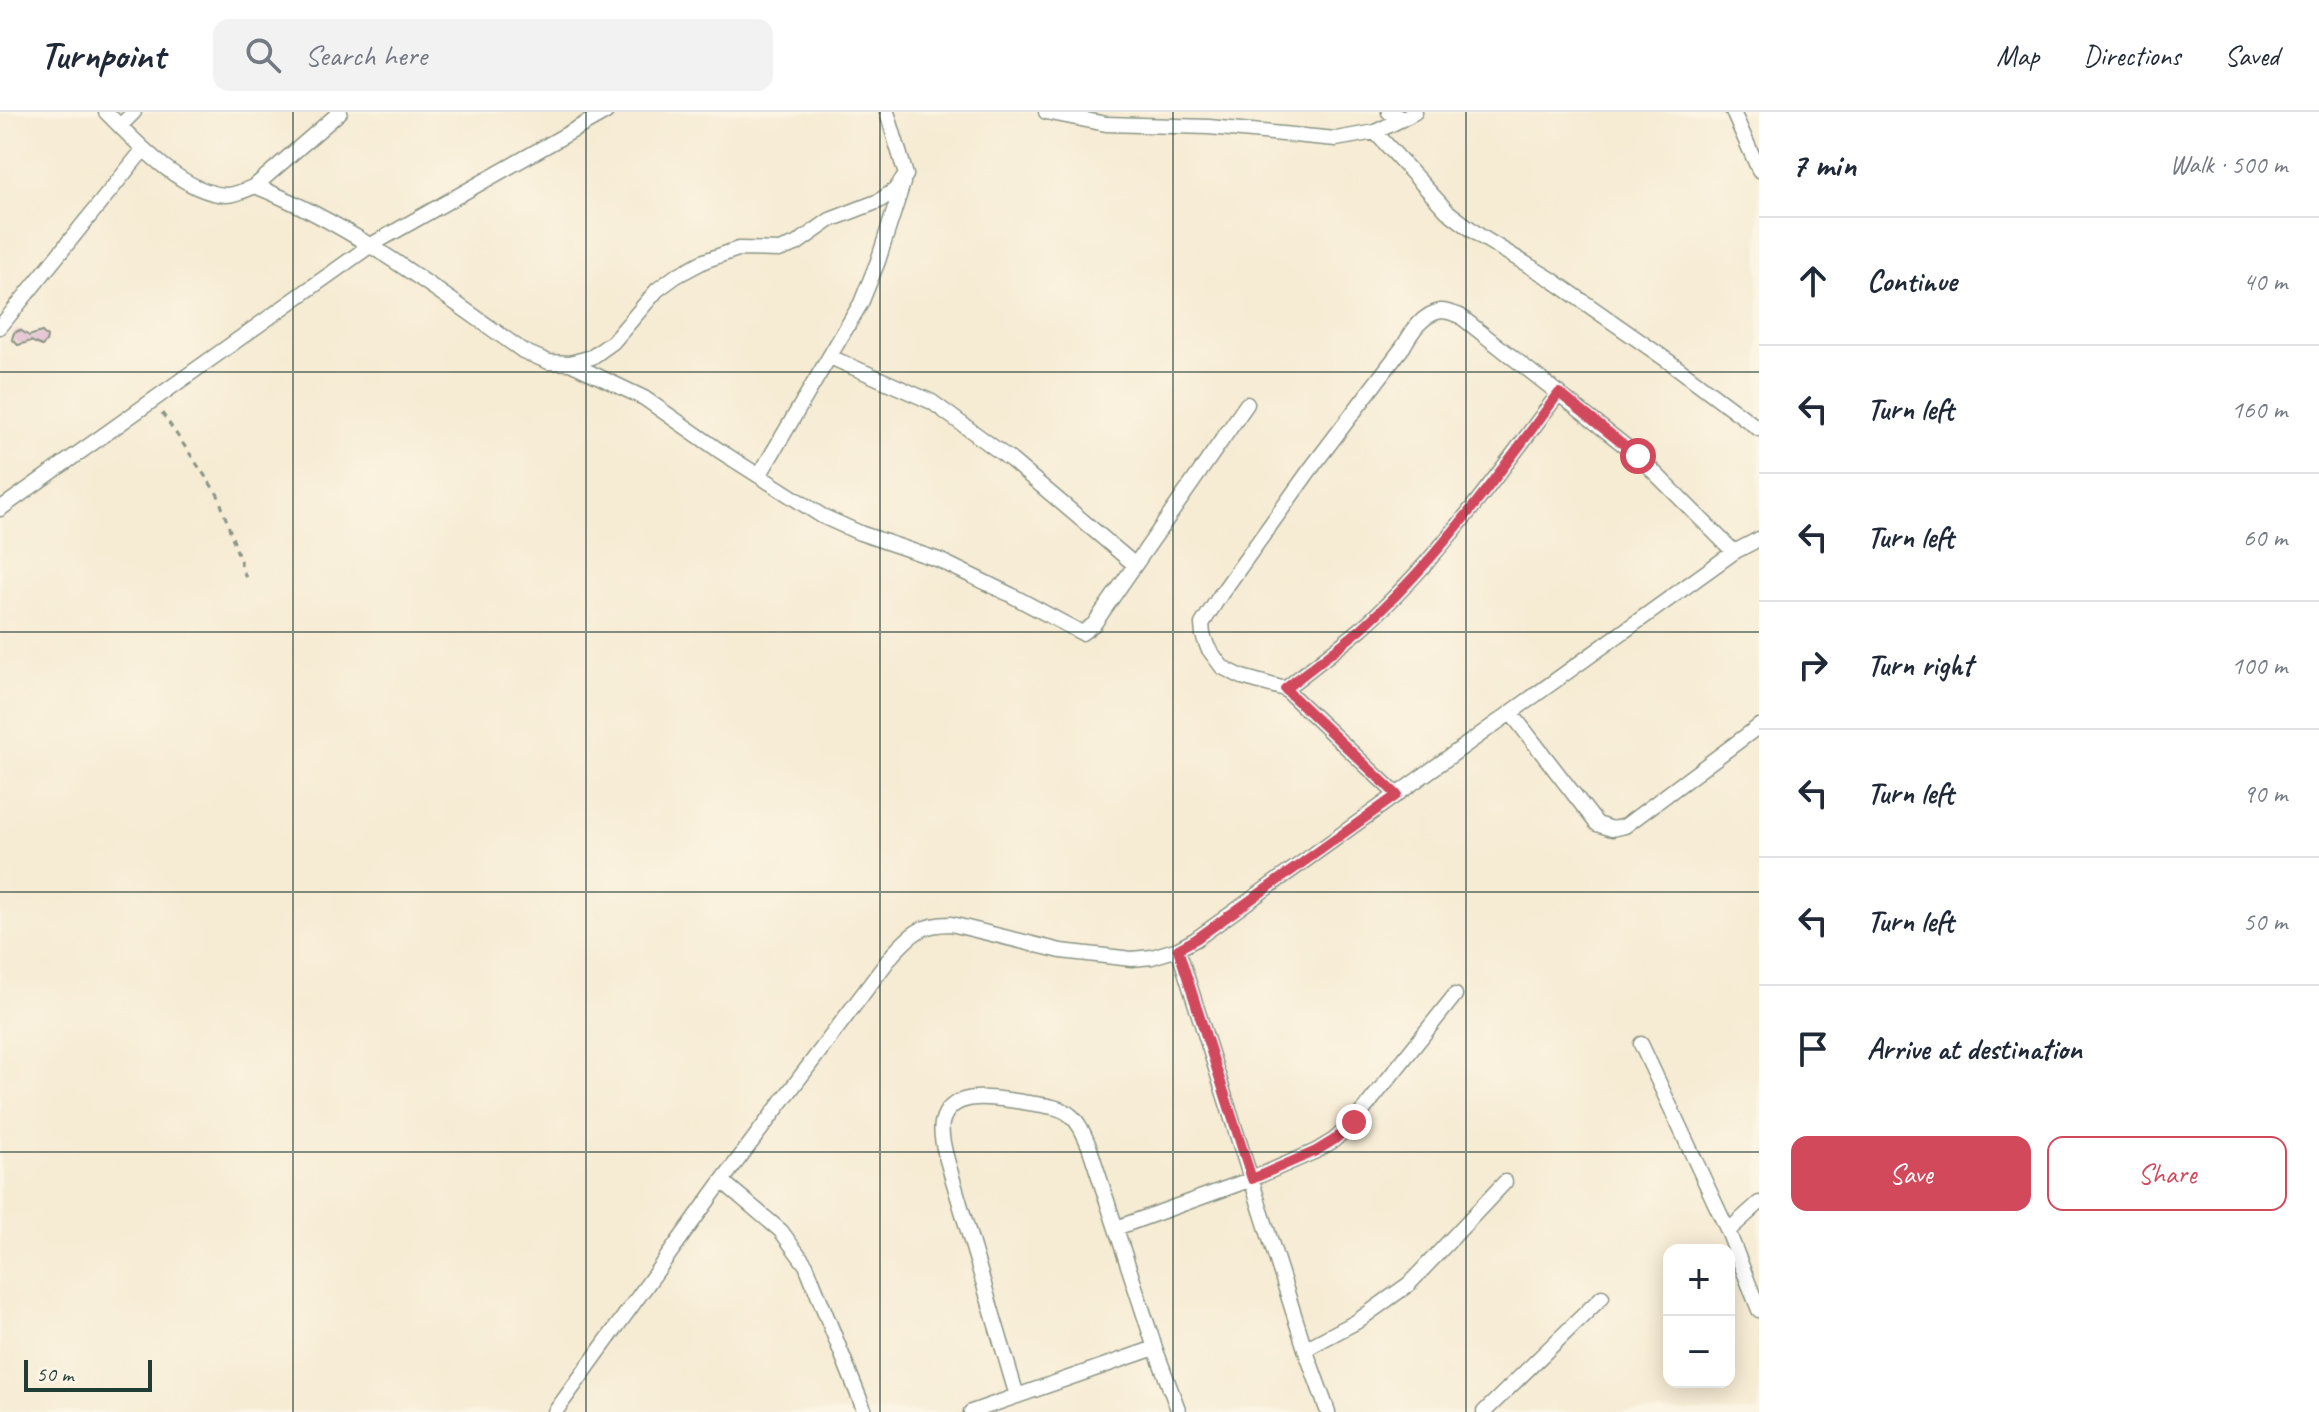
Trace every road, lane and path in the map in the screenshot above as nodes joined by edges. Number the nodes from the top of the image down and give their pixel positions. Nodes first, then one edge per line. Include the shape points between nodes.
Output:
1 (106, 112) edge
2 (134, 112) edge
3 (340, 112) edge
4 (606, 112) edge
5 (887, 112) edge
6 (1046, 112) edge
7 (1733, 112) edge
8 (1402, 114) edge
9 (120, 126) junction
10 (1375, 132) junction
11 (143, 150) junction
12 (1759, 170) edge
13 (906, 175) junction
14 (255, 186) junction
15 (371, 245) junction
16 (0, 327) edge
17 (830, 357) junction
18 (570, 363) junction
19 (1559, 393) junction
20 (153, 400) junction
21 (1247, 404) dead end
22 (1759, 429) edge
23 (759, 476) junction
24 (0, 509) edge
25 (1759, 539) edge
26 (1734, 552) junction
27 (1135, 565) junction
28 (247, 581) dead end
29 (1285, 689) junction
30 (1511, 713) junction
31 (1759, 726) edge
32 (1397, 795) junction
33 (1178, 949) junction
34 (1455, 995) dead end
35 (1641, 1044) dead end
36 (1252, 1179) junction
37 (722, 1181) junction
38 (1505, 1182) dead end
39 (1759, 1203) edge
40 (1116, 1228) junction
41 (1728, 1231) junction
42 (1602, 1297) dead end
43 (1759, 1310) edge
44 (1155, 1348) junction
45 (1305, 1349) junction
46 (1017, 1396) junction
47 (555, 1412) edge
48 (865, 1412) edge
49 (971, 1412) edge
50 (1179, 1412) edge
51 (1328, 1412) edge
52 (1484, 1412) edge

1 - 9 street
2 - 9 street
3 - 14 street
4 - 15 street
5 - 13 street
6 - 10 street via 1106,124 1336,139
7 - 12 street
8 - 10 street
9 - 11 street
10 - 22 street via 1447,211 1562,286
11 - 14 street via 202,190 227,195
11 - 16 street
13 - 17 street via 861,303
13 - 18 street via 879,201 830,220 796,244 779,250 738,249 676,276 657,290 613,342 592,357
14 - 15 street
15 - 18 street via 523,351 549,362
15 - 20 street
17 - 23 street
17 - 27 street via 932,402 1011,460
18 - 23 street via 644,398
19 - 26 street via 1638,456
19 - 29 street via 1465,517 1409,580 1362,627
19 - 29 street via 1460,316 1441,311 1413,330 1202,624 1208,648 1222,667
20 - 24 street
20 - 28 path via 218,495
21 - 27 street
23 - 27 street via 822,516 939,560 1078,632 1094,624
25 - 26 street
26 - 30 street
29 - 32 street
30 - 31 street via 1597,824 1612,829 1625,826
30 - 32 street
32 - 33 street
33 - 36 street
33 - 37 street via 1132,959 1061,951 951,924 920,929 893,954
34 - 36 street via 1354,1122 1316,1151
35 - 41 street
36 - 40 street
36 - 45 street
37 - 47 street
37 - 48 street via 781,1231 806,1265
38 - 45 street via 1409,1284 1356,1322
39 - 41 street
40 - 44 street
40 - 46 street via 1089,1146 1069,1113 984,1097 962,1099 942,1121 947,1160
41 - 43 street
42 - 52 street
44 - 46 street
44 - 50 street
45 - 51 street
46 - 49 street

